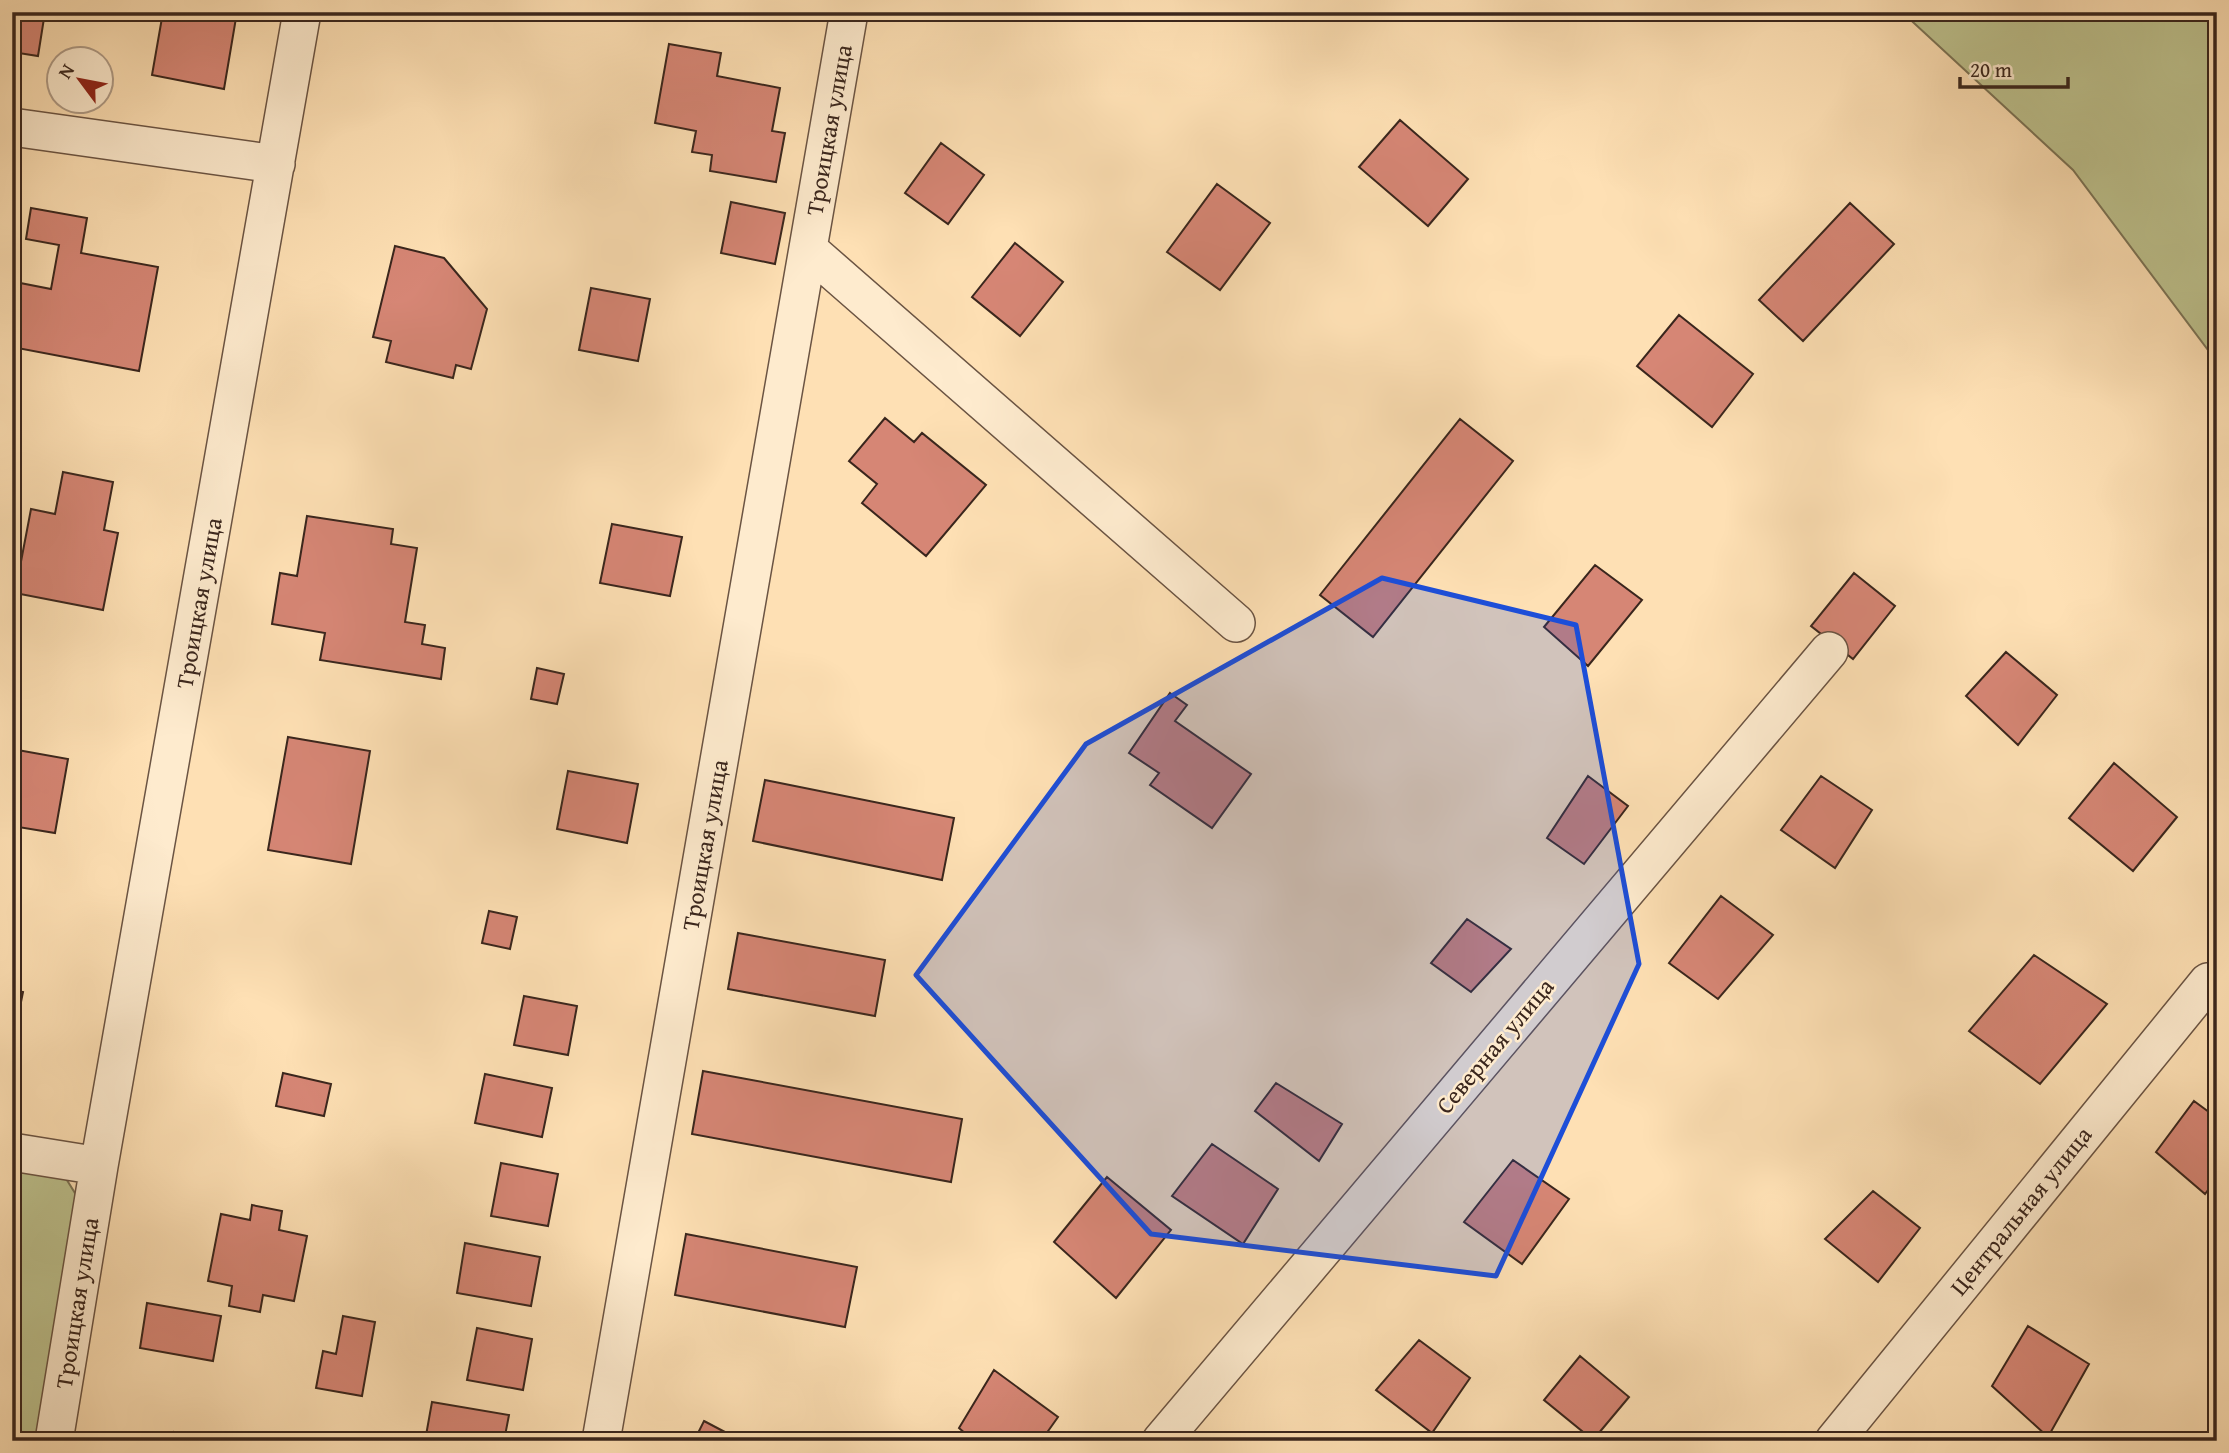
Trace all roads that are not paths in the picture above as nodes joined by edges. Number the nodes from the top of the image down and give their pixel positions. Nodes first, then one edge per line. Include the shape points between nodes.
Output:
1 (302, 12) edge
2 (849, 12) edge
3 (12, 127) edge
4 (276, 164) junction
5 (808, 248) junction
6 (1236, 623) dead end
7 (1829, 651) dead end
8 (2207, 982) dead end
9 (12, 1152) edge
10 (99, 1166) junction
11 (54, 1441) edge
12 (601, 1441) edge
13 (1161, 1441) edge
14 (1834, 1441) edge

1 - 4 street, Троицкая улица
2 - 5 street, Троицкая улица
3 - 4 street
4 - 10 street, Троицкая улица
5 - 6 street, Троицкая улица
5 - 12 street, Троицкая улица
7 - 13 street, Северная улица
8 - 14 street, Центральная улица
9 - 10 street
10 - 11 street, Троицкая улица

